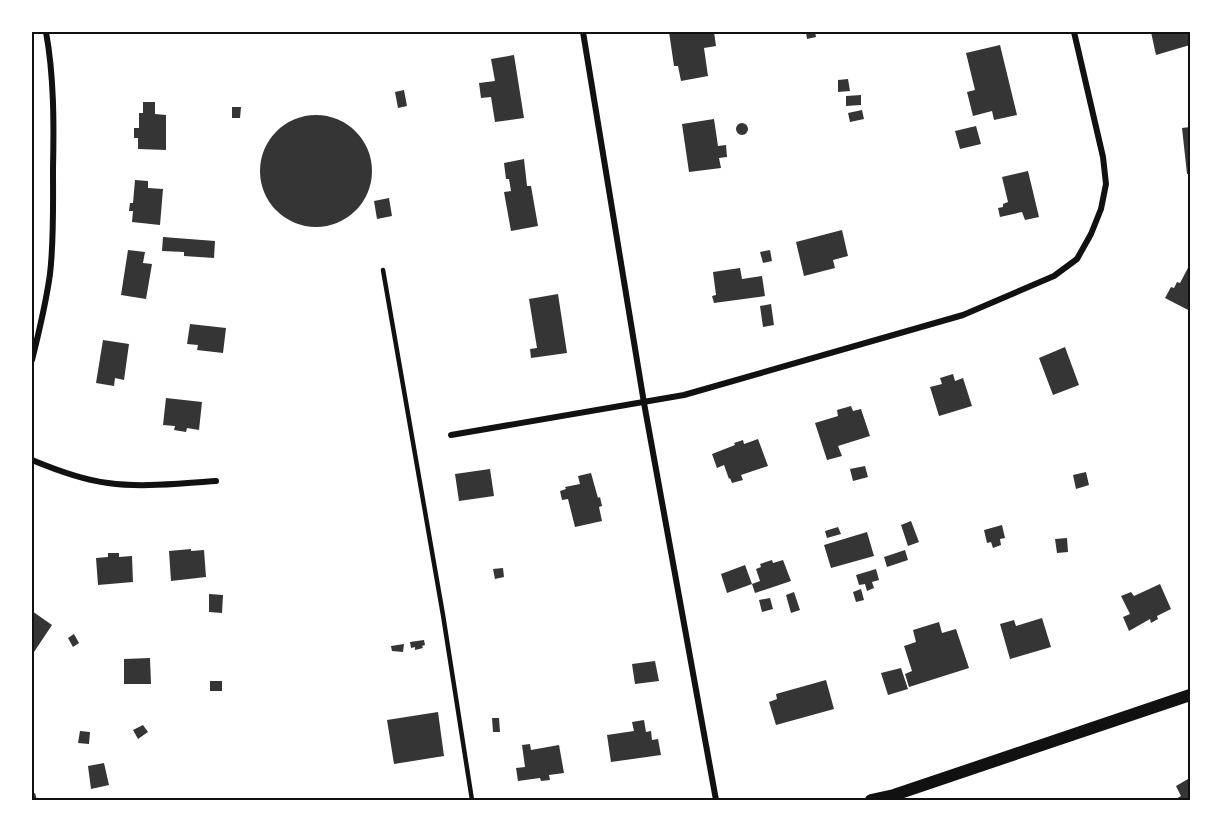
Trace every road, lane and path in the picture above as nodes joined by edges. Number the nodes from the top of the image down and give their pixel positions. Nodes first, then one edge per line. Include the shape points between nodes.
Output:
1 (46, 32) edge
2 (582, 32) edge
3 (1074, 32) edge
4 (383, 270) dead end
5 (32, 360) edge
6 (644, 403) junction
7 (451, 435) dead end
8 (32, 460) edge
9 (216, 482) dead end
10 (1191, 695) edge
11 (895, 798) edge
12 (472, 801) edge
13 (716, 801) edge
14 (871, 801) edge

1 - 5 street via 54,131 50,274
2 - 6 street
3 - 6 street via 1106,184 1101,209 1077,259 1054,276 963,315
4 - 12 lane
6 - 7 street
6 - 13 street
8 - 9 street via 107,483
10 - 11 main road
11 - 14 main road

